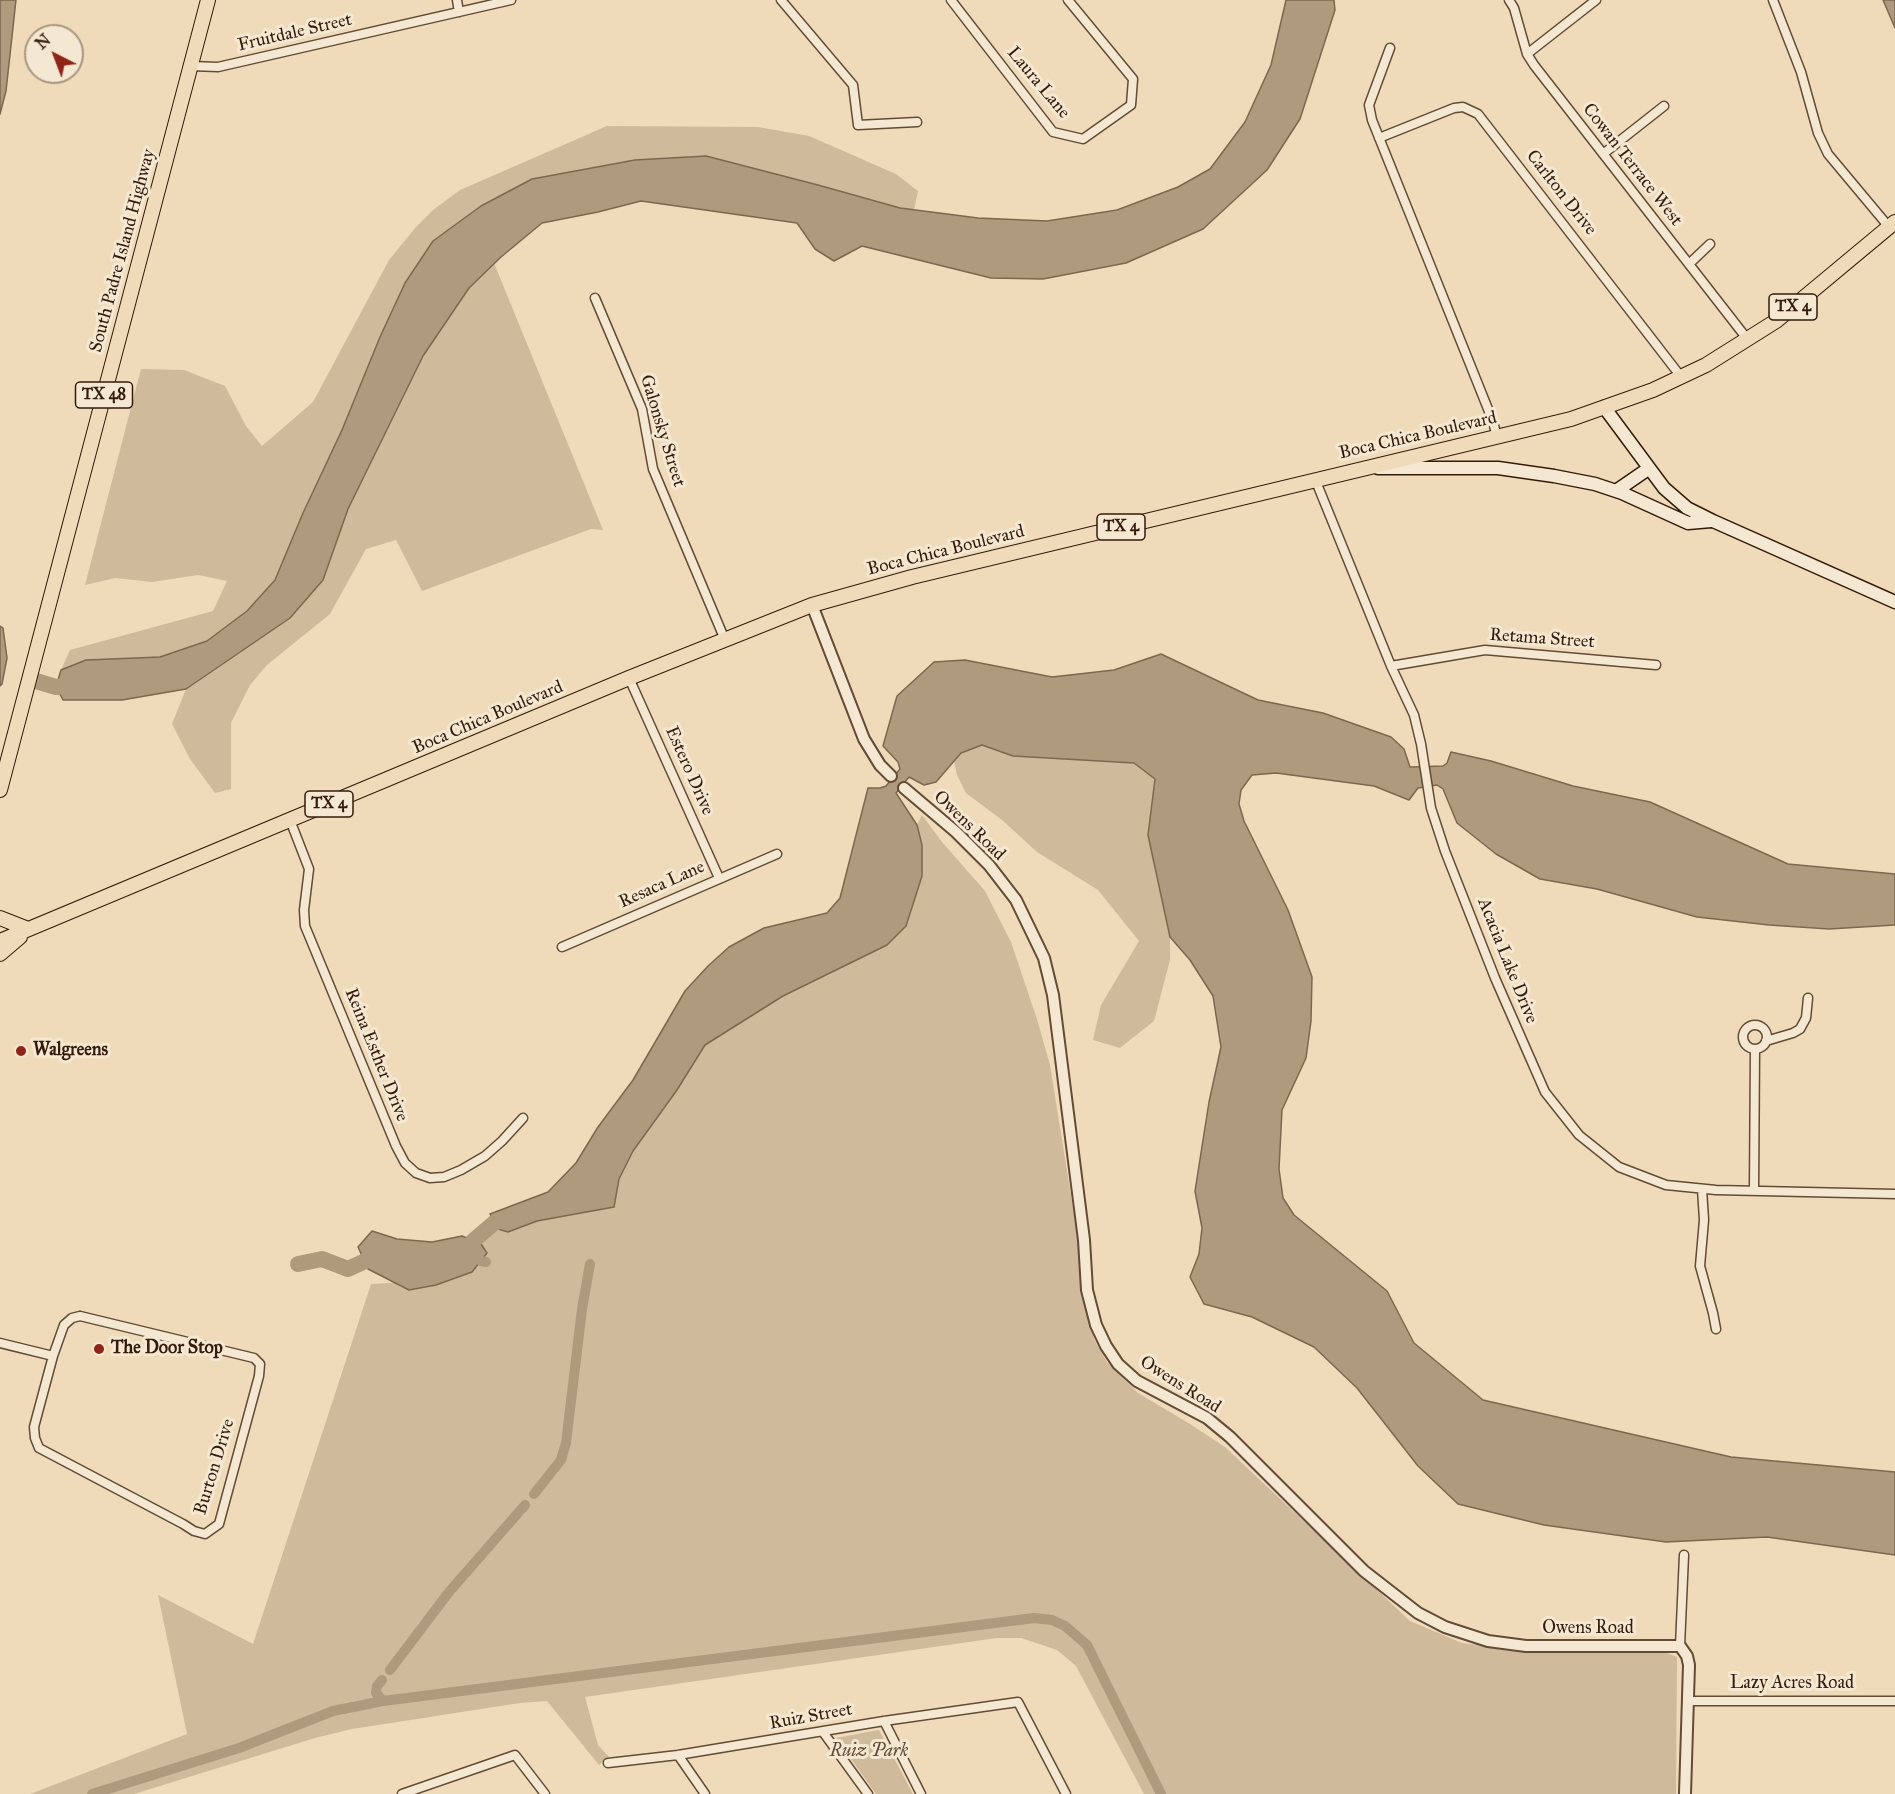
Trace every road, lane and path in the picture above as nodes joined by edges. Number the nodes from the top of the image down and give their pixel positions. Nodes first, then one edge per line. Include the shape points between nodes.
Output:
1 (208, 0) edge
2 (457, 0) edge
3 (511, 0) edge
4 (781, 0) edge
5 (951, 0) edge
6 (1068, 0) edge
7 (1509, 0) edge
8 (1596, 0) edge
9 (1773, 0) edge
10 (459, 12) junction
11 (1390, 48) dead end
12 (1527, 54) junction
13 (191, 66) junction
14 (1664, 106) dead end
15 (917, 122) dead end
16 (1379, 138) junction
17 (1603, 154) junction
18 (1892, 224) edge
19 (1710, 244) dead end
20 (1689, 264) junction
21 (595, 298) dead end
22 (1748, 340) junction
23 (1682, 378) junction
24 (1604, 408) junction
25 (1497, 436) junction
26 (1367, 468) junction
27 (1648, 469) junction
28 (1315, 479) junction
29 (1616, 491) junction
30 (1713, 521) junction
31 (1895, 602) edge
32 (812, 606) junction
33 (725, 640) junction
34 (1656, 665) dead end
35 (1391, 666) junction
36 (629, 678) junction
37 (891, 776) dead end
38 (904, 788) dead end
39 (0, 790) edge
40 (290, 820) junction
41 (777, 854) dead end
42 (718, 878) junction
43 (0, 918) edge
44 (28, 929) junction
45 (0, 941) edge
46 (562, 947) dead end
47 (0, 954) edge
48 (1808, 998) dead end
49 (1766, 1041) junction
50 (1755, 1048) junction
51 (523, 1118) dead end
52 (1702, 1189) junction
53 (1754, 1191) junction
54 (1895, 1194) edge
55 (1716, 1329) dead end
56 (0, 1343) edge
57 (53, 1356) junction
58 (1684, 1556) dead end
59 (1680, 1646) junction
60 (1688, 1701) junction
61 (1895, 1701) edge
62 (884, 1721) junction
63 (823, 1732) junction
64 (678, 1755) junction
65 (608, 1763) dead end
66 (402, 1794) edge
67 (545, 1794) edge
68 (705, 1794) edge
69 (868, 1794) edge
70 (921, 1794) edge
71 (1066, 1794) edge
72 (1685, 1794) edge

1 - 13 main road, South Padre Island Highway / TX 48
2 - 10 street
3 - 10 street, Fruitdale Street
4 - 15 street via 853,86 858,125
5 - 6 street, Laura Lane via 1053,132 1083,139 1131,105 1133,79
7 - 12 street, Cowan Terrace West
8 - 12 street
9 - 18 street via 1828,154
10 - 13 street, Fruitdale Street via 218,67
11 - 16 street via 1369,105
12 - 17 street, Cowan Terrace West
13 - 39 main road, South Padre Island Highway / TX 48
14 - 17 street
16 - 23 street, Carlton Drive via 1454,108 1463,107 1478,114
16 - 25 street
17 - 20 street, Cowan Terrace West
18 - 22 main road, Boca Chica Boulevard / TX 4
19 - 20 street
20 - 22 street, Cowan Terrace West
21 - 33 street, Galonsky Street via 642,409 653,469
22 - 23 main road, Boca Chica Boulevard / TX 4
23 - 24 main road, Boca Chica Boulevard / TX 4
24 - 25 main road, Boca Chica Boulevard / TX 4
24 - 27 main road
25 - 26 main road, Boca Chica Boulevard / TX 4
26 - 28 main road, Boca Chica Boulevard / TX 4
26 - 29 main road via 1498,468
27 - 29 main road
27 - 30 main road via 1687,507
28 - 32 main road, Boca Chica Boulevard / TX 4 via 912,577
28 - 35 street, Acacia Lake Drive
29 - 30 main road via 1688,523
30 - 31 main road
32 - 33 main road, Boca Chica Boulevard / TX 4
32 - 37 street via 861,732 871,753
33 - 36 main road, Boca Chica Boulevard / TX 4
34 - 35 street, Retama Street via 1485,650
35 - 52 street, Acacia Lake Drive via 1414,715 1431,807 1445,851 1545,1092 1579,1135 1619,1167 1666,1185
36 - 40 main road, Boca Chica Boulevard / TX 4
36 - 42 street, Estero Drive
38 - 59 street, Owens Road via 989,865 1016,900 1044,958 1053,995 1087,1290 1096,1325 1118,1364 1137,1381 1207,1418 1364,1571 1418,1613 1445,1627 1488,1641 1526,1646
40 - 44 main road, Boca Chica Boulevard / TX 4
40 - 51 street, Reina Esther Drive via 309,869 305,926 405,1163 429,1178 444,1177 484,1156
41 - 42 street, Resaca Lane
42 - 46 street, Resaca Lane
43 - 44 main road
44 - 45 main road, Boca Chica Boulevard / TX 4
44 - 47 main road, TX 4
48 - 49 street via 1806,1018 1800,1029
49 - 50 street
49 - 50 street via 1766,1032 1759,1025 1746,1028 1744,1041
50 - 53 street
52 - 53 street, Acacia Lake Drive
52 - 55 street via 1700,1266
53 - 54 street, Acacia Lake Drive
56 - 57 street
57 - 57 street, Burton Drive via 34,1427 39,1448 194,1531 205,1534 219,1524 260,1364 254,1358 80,1316 64,1325
58 - 59 street
59 - 60 street via 1689,1665
60 - 61 street, Lazy Acres Road
60 - 72 street
62 - 63 street, Ruiz Street
62 - 70 street
62 - 71 street, Ruiz Street via 1018,1702
63 - 64 street, Ruiz Street
63 - 69 street
64 - 65 street, Ruiz Street
64 - 68 street
66 - 67 street via 515,1755

